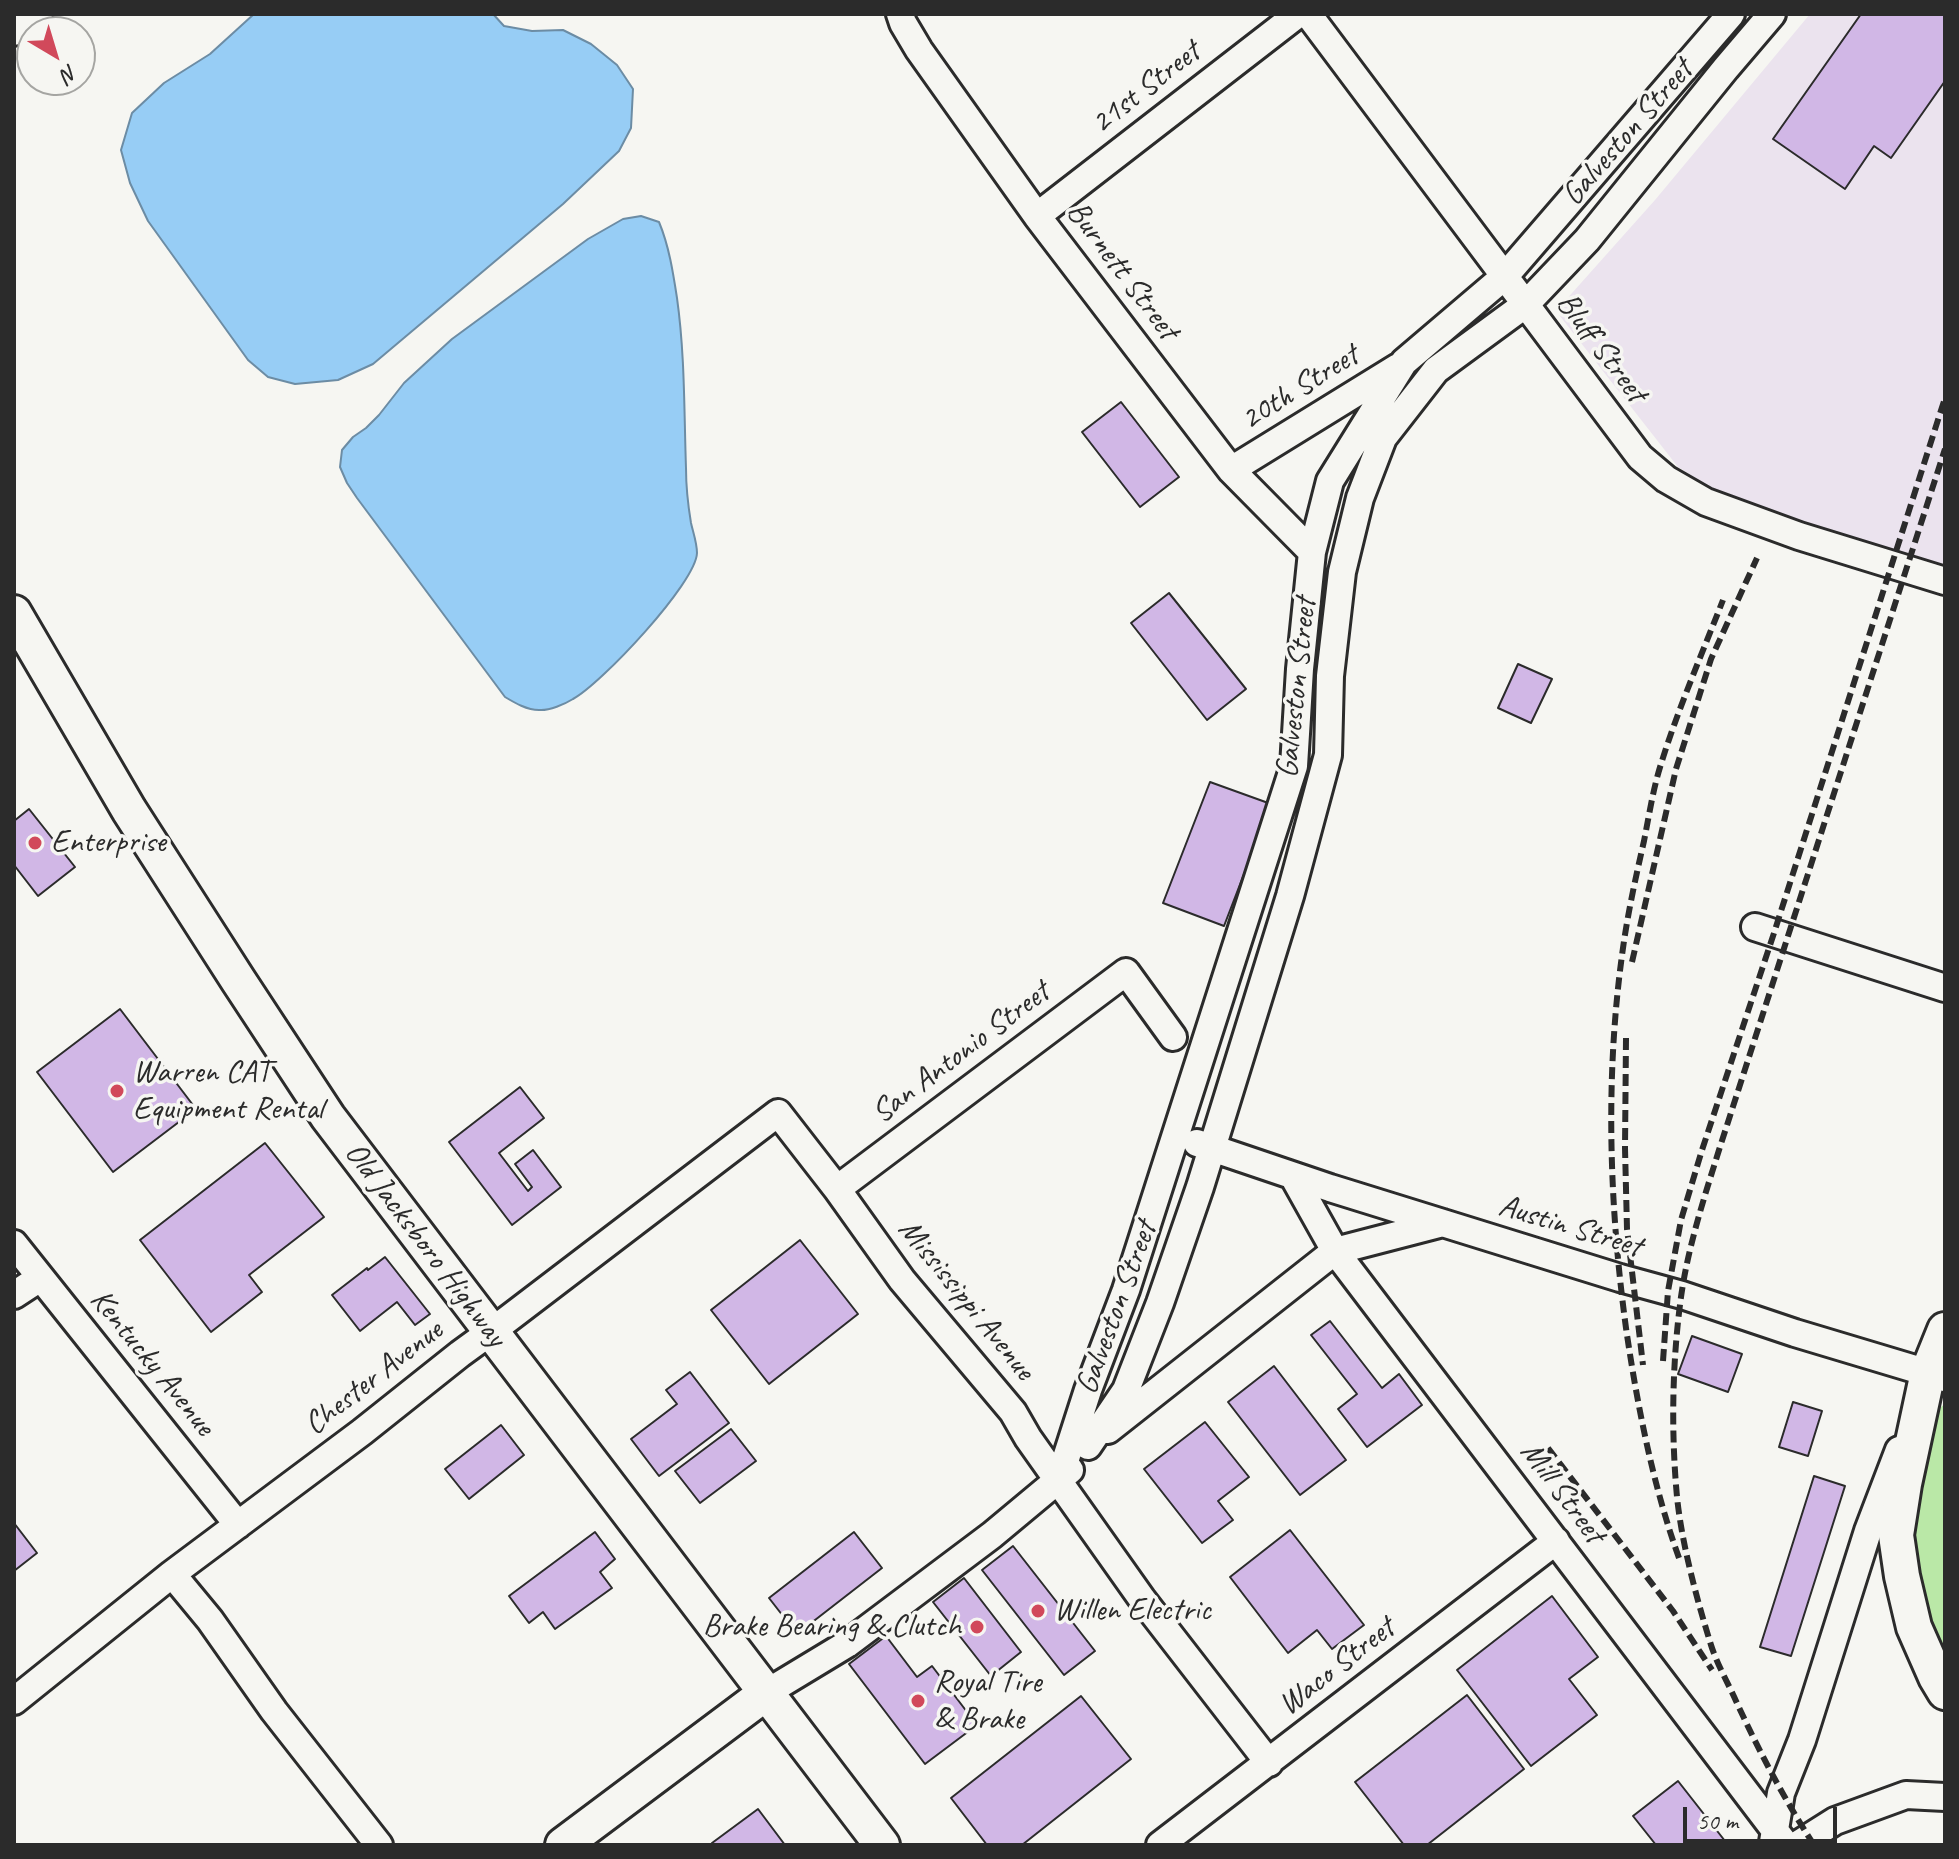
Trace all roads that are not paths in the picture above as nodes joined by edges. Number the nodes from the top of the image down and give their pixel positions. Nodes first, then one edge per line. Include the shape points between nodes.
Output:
1 (39, 14) edge
2 (900, 14) edge
3 (1298, 14) edge
4 (1308, 14) edge
5 (1731, 14) edge
6 (1772, 14) edge
7 (14, 32) edge
8 (1037, 216) junction
9 (1505, 276) junction
10 (1526, 304) junction
11 (1404, 362) junction
12 (1231, 470) junction
13 (1312, 552) junction
14 (1945, 581) edge
15 (14, 613) edge
16 (1755, 927) dead end
17 (1945, 988) edge
18 (1173, 1037) dead end
19 (778, 1113) joint
20 (1176, 1137) junction
21 (1212, 1148) junction
22 (1293, 1176) junction
23 (837, 1189) junction
24 (1443, 1223) junction
25 (14, 1244) edge
26 (1335, 1251) junction
27 (40, 1278) junction
28 (14, 1295) edge
29 (1945, 1330) edge
30 (491, 1331) junction
31 (1937, 1375) edge
32 (1088, 1446) junction
33 (1059, 1480) junction
34 (238, 1525) junction
35 (1556, 1541) junction
36 (172, 1574) junction
37 (1945, 1692) edge
38 (766, 1693) junction
39 (14, 1701) edge
40 (1269, 1763) junction
41 (1945, 1797) edge
42 (1782, 1842) edge
43 (379, 1845) edge
44 (563, 1845) edge
45 (882, 1845) edge
46 (1160, 1845) edge

1 - 7 street
2 - 8 street, Burnett Street via 919,50
3 - 8 street, 21st Street
4 - 9 street, Bluff Street
5 - 9 street, Galveston Street
6 - 10 street, Galveston Street via 1587,240
8 - 12 street, Burnett Street
9 - 10 street, Bluff Street
9 - 11 street, Galveston Street
10 - 14 street, Bluff Street via 1640,457 1666,479 1706,502 1799,536
10 - 21 street, Galveston Street via 1436,370 1383,438 1365,486 1342,572 1330,676 1328,755
11 - 12 street, 20th Street
11 - 13 street, Galveston Street via 1330,481
12 - 13 street, Burnett Street
13 - 20 street, Galveston Street via 1294,766
15 - 30 main road, Old Jacksboro Highway via 137,823 328,1117
16 - 17 street
18 - 23 street, San Antonio Street via 1126,972
19 - 23 street, Mississippi Avenue
19 - 30 street, Chester Avenue
20 - 21 street, Austin Street
20 - 33 street, Galveston Street
21 - 22 street, Austin Street
21 - 32 street, Galveston Street via 1126,1390
22 - 24 street, Austin Street
22 - 26 street, Mill Street
23 - 33 street, Mississippi Avenue via 902,1280 1013,1412
24 - 26 street, Galveston Street
24 - 31 street, Austin Street
25 - 27 street, Kentucky Avenue
26 - 32 street, Galveston Street
26 - 35 street, Mill Street
27 - 28 street
27 - 34 street, Kentucky Avenue
29 - 31 main road
30 - 34 street, Chester Avenue
30 - 38 main road, Old Jacksboro Highway
31 - 37 main road via 1904,1484 1896,1535 1914,1627
31 - 42 street via 1868,1531 1781,1793
32 - 33 street, Galveston Street
33 - 38 street, Galveston Street via 847,1644
33 - 40 street, Mississippi Avenue via 1142,1599
34 - 36 street, Chester Avenue
35 - 40 street, Waco Street
35 - 42 street, Mill Street
36 - 39 street, Chester Avenue
36 - 43 street
38 - 44 main road, Galveston Street
38 - 45 main road, Old Jacksboro Highway
40 - 46 street, Waco Street
41 - 42 street via 1906,1795

